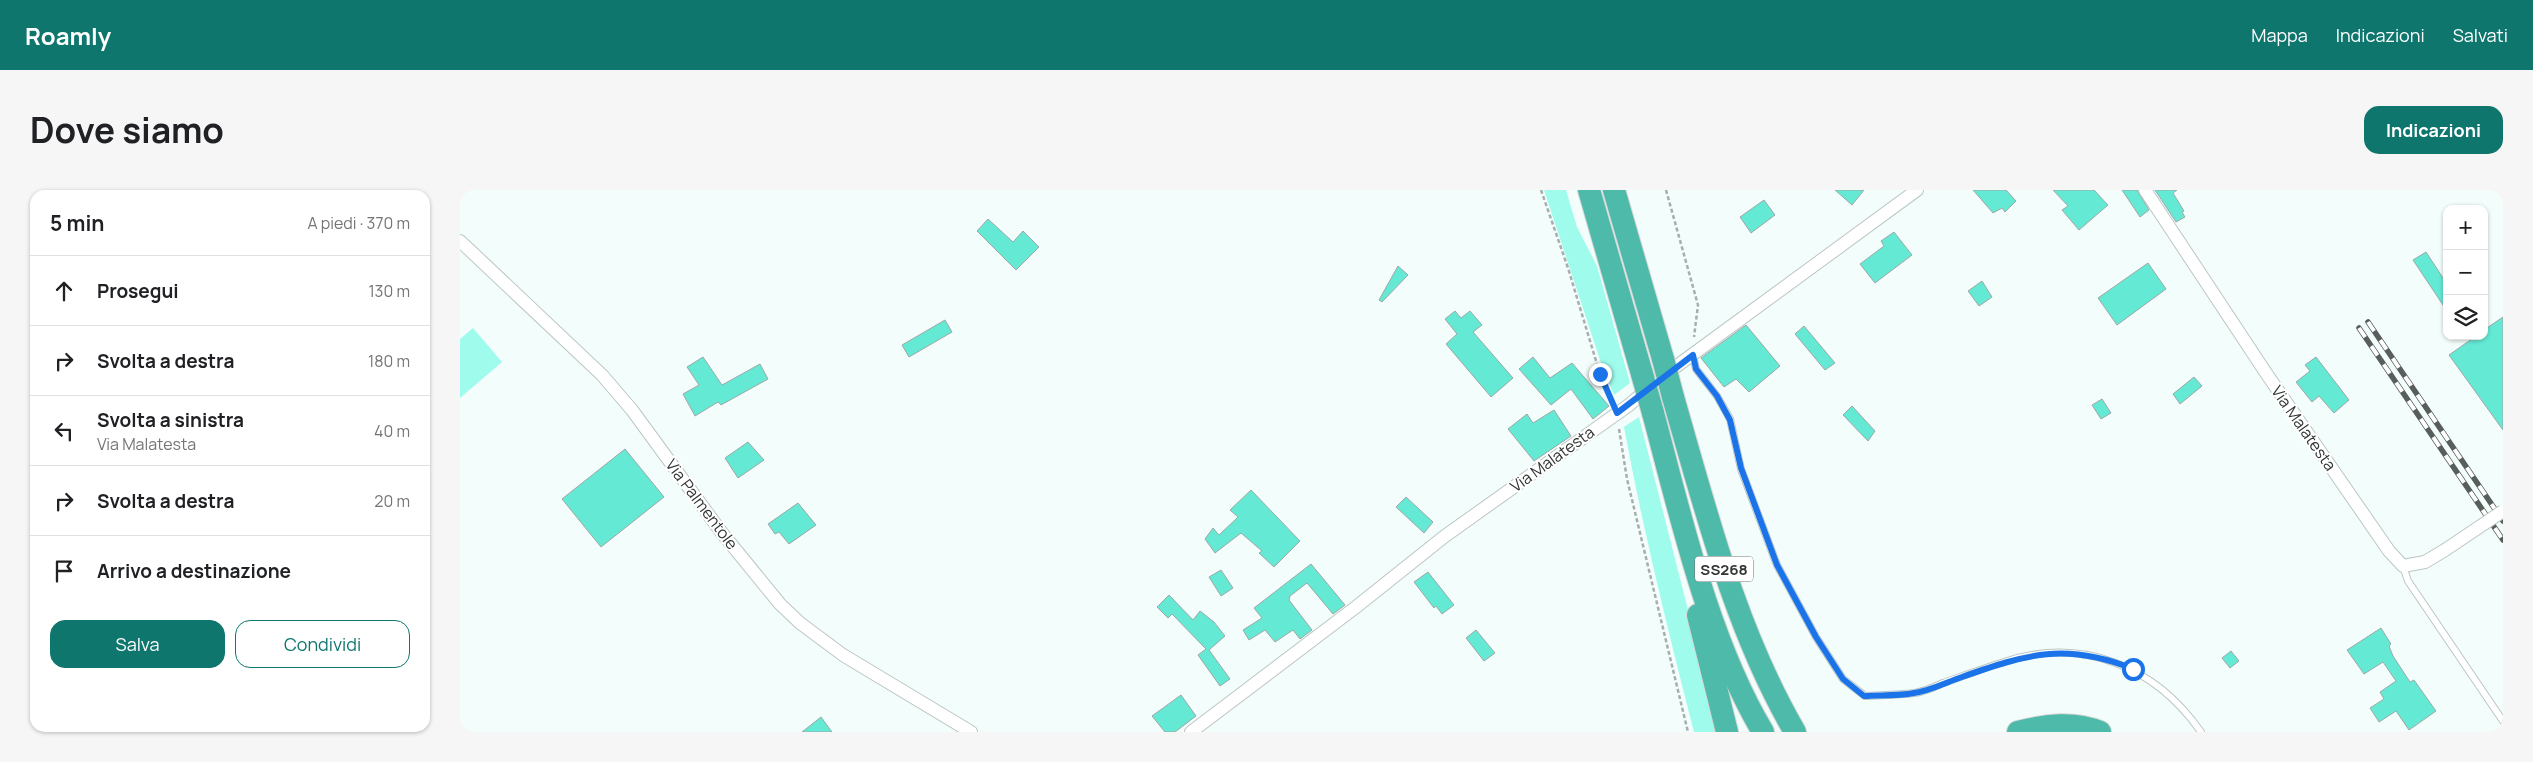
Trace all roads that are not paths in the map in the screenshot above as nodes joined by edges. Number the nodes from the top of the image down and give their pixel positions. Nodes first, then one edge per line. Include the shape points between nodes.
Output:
1 (1589, 190) edge
2 (1614, 190) edge
3 (1917, 190) edge
4 (2145, 190) edge
5 (460, 241) edge
6 (1693, 355) junction
7 (2503, 511) edge
8 (1682, 518) junction
9 (2403, 566) junction
10 (2503, 722) edge
11 (971, 732) edge
12 (1191, 732) edge
13 (1727, 732) edge
14 (1763, 732) edge
15 (1795, 732) edge
16 (2018, 732) edge
17 (2100, 732) edge
18 (2201, 732) edge

1 - 8 highway, SS268, bridge
2 - 15 highway, SS268, bridge via 1713,536 1743,625
3 - 6 street, Via Malatesta
4 - 9 street, Via Malatesta via 2296,416 2389,551
5 - 11 street, Via Palmentole via 602,375 780,604 843,655
6 - 12 street, Via Malatesta via 1445,536
6 - 18 lane via 1696,369 1730,420 1741,468 1777,565 1843,679 1864,696 1916,693 2006,661 2039,653 2074,652 2106,658 2133,669 2164,691
7 - 9 street, bridge via 2425,562
8 - 13 highway via 1698,614
8 - 14 highway, SS268 via 1717,632 1737,682
9 - 10 lane via 2417,596
16 - 17 highway via 2042,726 2069,725

